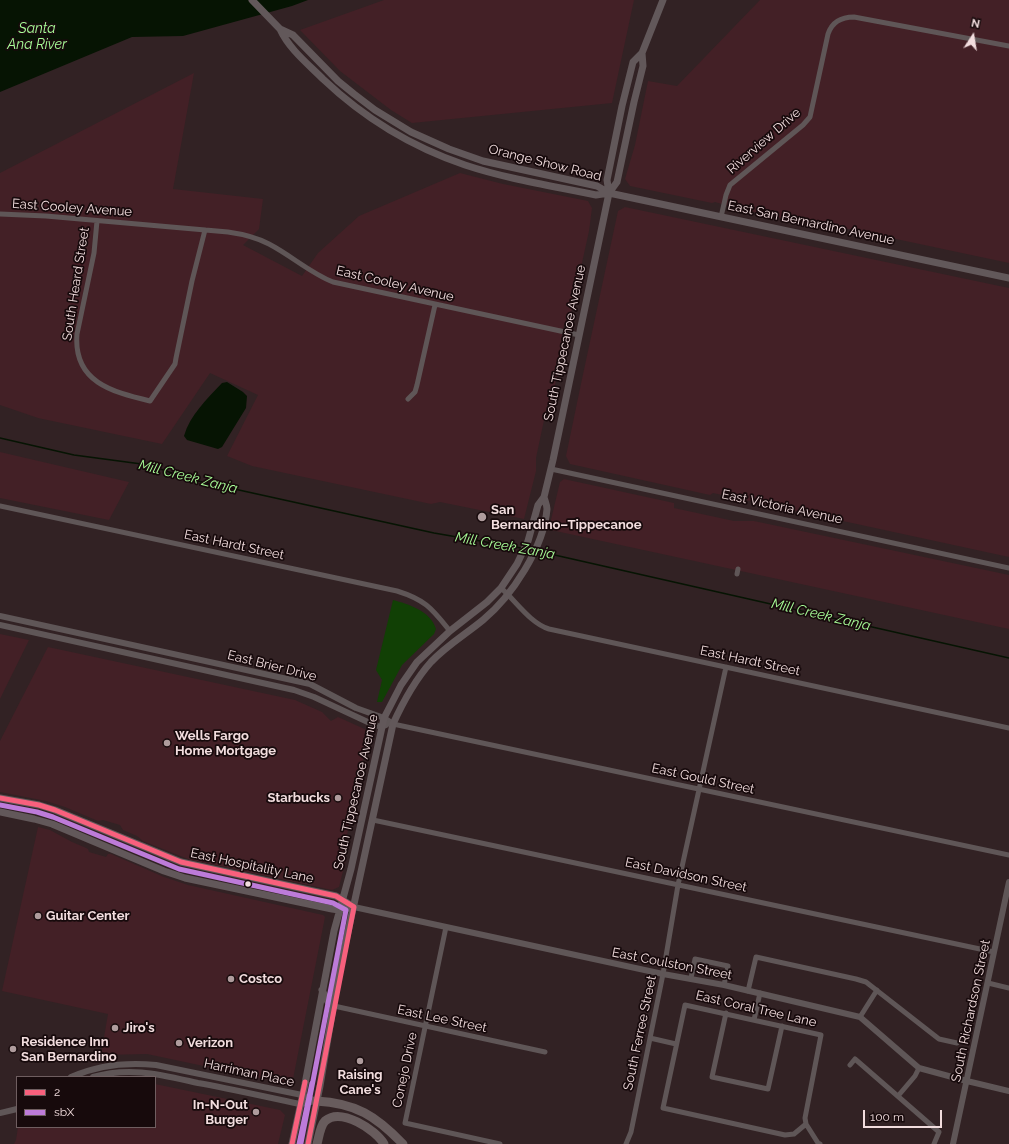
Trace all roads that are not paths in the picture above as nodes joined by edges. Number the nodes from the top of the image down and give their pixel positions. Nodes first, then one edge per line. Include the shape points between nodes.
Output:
1 (252, 0) edge
2 (663, 0) edge
3 (280, 29) junction
4 (1009, 46) edge
5 (642, 53) junction
6 (346, 88) junction
7 (341, 95) junction
8 (609, 193) junction
9 (0, 214) edge
10 (721, 216) junction
11 (97, 221) junction
12 (205, 230) junction
13 (1009, 278) edge
14 (435, 304) junction
15 (579, 335) junction
16 (408, 399) dead end
17 (551, 469) junction
18 (544, 497) junction
19 (0, 506) edge
20 (1009, 568) edge
21 (500, 588) junction
22 (508, 594) junction
23 (0, 616) edge
24 (0, 625) edge
25 (450, 631) junction
26 (457, 639) junction
27 (726, 667) junction
28 (384, 718) junction
29 (393, 724) junction
30 (381, 726) junction
31 (1009, 728) edge
32 (700, 790) junction
33 (0, 798) edge
34 (0, 812) edge
35 (372, 820) junction
36 (1009, 854) edge
37 (1009, 882) edge
38 (678, 885) junction
39 (1008, 890) edge
40 (343, 900) junction
41 (354, 907) junction
42 (340, 910) junction
43 (446, 927) junction
44 (994, 952) junction
45 (663, 974) junction
46 (691, 978) junction
47 (988, 984) junction
48 (724, 985) junction
49 (1009, 988) edge
50 (322, 990) junction
51 (748, 990) junction
52 (877, 990) junction
53 (760, 993) junction
54 (334, 1006) junction
55 (726, 1014) junction
56 (860, 1017) junction
57 (754, 1020) junction
58 (426, 1026) junction
59 (782, 1026) junction
60 (650, 1038) junction
61 (957, 1043) dead end
62 (676, 1044) junction
63 (545, 1052) dead end
64 (850, 1064) dead end
65 (919, 1068) junction
66 (74, 1076) edge
67 (97, 1076) edge
68 (967, 1081) junction
69 (1009, 1091) edge
70 (302, 1095) junction
71 (898, 1096) junction
72 (316, 1101) junction
73 (300, 1104) junction
74 (16, 1109) edge
75 (0, 1113) edge
76 (806, 1124) junction
77 (292, 1144) edge
78 (308, 1144) edge
79 (317, 1144) edge
80 (384, 1144) edge
81 (403, 1144) edge
82 (500, 1144) edge
83 (626, 1144) edge
84 (820, 1144) edge
85 (934, 1144) edge
86 (953, 1144) edge

1 - 3 main road
2 - 5 main road, South Tippecanoe Avenue
3 - 6 main road, Orange Show Road via 292,35
3 - 7 main road, Orange Show Road via 286,41
4 - 10 street, Riverview Drive via 856,17 839,20 828,34 810,117 730,185
5 - 8 main road, South Tippecanoe Avenue via 643,66 617,182
5 - 8 main road, South Tippecanoe Avenue via 633,62 622,106 607,180
6 - 7 main road
6 - 8 main road, Orange Show Road via 392,121 449,149 484,161 597,186
7 - 8 main road, Orange Show Road via 387,129 453,161 498,174 596,195
8 - 10 main road, East San Bernardino Avenue
8 - 15 main road, South Tippecanoe Avenue
9 - 11 street, East Cooley Avenue
10 - 13 main road, East San Bernardino Avenue
11 - 12 street, East Cooley Avenue
11 - 12 street, South Heard Street via 94,253 77,334 77,350 84,368 99,383 118,393 150,401 174,364
12 - 14 street, East Cooley Avenue via 256,238 333,282
14 - 15 street, East Cooley Avenue
14 - 16 street via 417,385 415,392
15 - 17 main road, South Tippecanoe Avenue
17 - 18 main road, South Tippecanoe Avenue
17 - 20 street, East Victoria Avenue
18 - 21 main road, South Tippecanoe Avenue via 538,504 528,541 520,559
18 - 22 main road, South Tippecanoe Avenue via 547,507 537,543 531,558
19 - 25 street, East Hardt Street via 397,591 425,602
21 - 22 street, East Hardt Street
21 - 25 main road, South Tippecanoe Avenue via 473,614
22 - 26 main road, South Tippecanoe Avenue via 484,620
22 - 27 street, East Hardt Street via 543,628
23 - 28 street, East Brier Drive via 295,680 310,684 356,708
24 - 30 street, East Brier Drive via 294,690
25 - 26 main road
25 - 28 main road, South Tippecanoe Avenue via 409,673
26 - 29 main road, South Tippecanoe Avenue via 423,672 405,699
27 - 31 street, East Hardt Street
27 - 32 street, South Ferree Street
28 - 29 street, East Brier Drive
28 - 30 main road, South Tippecanoe Avenue
29 - 30 street
29 - 32 street, East Gould Street
29 - 35 main road, South Tippecanoe Avenue
30 - 40 main road, South Tippecanoe Avenue
32 - 36 street, East Gould Street
32 - 38 street, South Ferree Street
33 - 40 main road, East Hospitality Lane via 55,810 181,862 336,896
34 - 42 main road, East Hospitality Lane via 52,824 176,876
35 - 38 street, East Davidson Street
35 - 41 main road, South Tippecanoe Avenue
37 - 39 street, South Richardson Street
38 - 44 street, East Davidson Street
38 - 45 street, South Ferree Street
39 - 44 street, South Richardson Street
40 - 41 main road, East Hospitality Lane
40 - 42 main road, South Tippecanoe Avenue
41 - 42 main road, East Hospitality Lane
41 - 43 street, East Coulston Street
41 - 54 main road, South Tippecanoe Avenue
42 - 50 main road, South Tippecanoe Avenue
43 - 45 street, East Coulston Street
43 - 58 street, Conejo Drive
44 - 47 street, South Richardson Street
45 - 46 street, East Coulston Street
45 - 60 street, South Ferree Street
46 - 48 street, East Coulston Street
46 - 48 street via 695,959 728,966
47 - 49 street
47 - 68 street, South Richardson Street
48 - 51 street, East Coulston Street
50 - 54 main road via 328,1002
50 - 70 main road, South Tippecanoe Avenue
51 - 52 street via 756,957 856,979
51 - 53 street, East Coulston Street
52 - 56 street
52 - 61 street via 939,1039
53 - 56 street, East Coulston Street
53 - 57 street
54 - 58 street, East Lee Street
54 - 72 main road, South Tippecanoe Avenue
55 - 57 street, East Coral Tree Lane
55 - 59 street via 712,1077 768,1089
55 - 62 street, East Coral Tree Lane via 685,1004
56 - 65 street, East Coulston Street
57 - 59 street, East Coral Tree Lane
58 - 63 street, East Lee Street
58 - 82 street, Conejo Drive via 405,1123
59 - 76 street, East Coral Tree Lane via 821,1035 805,1113
60 - 62 street
60 - 83 street, South Ferree Street
62 - 76 street via 663,1108 785,1135 794,1134
64 - 71 street via 855,1059
65 - 68 street, East Coulston Street
65 - 71 street
66 - 70 street, Harriman Place via 103,1066 156,1065
67 - 73 street, Harriman Place via 126,1071 149,1073
68 - 69 street, East Coulston Street
68 - 86 street, South Richardson Street
70 - 72 street, Harriman Place
70 - 73 main road, South Tippecanoe Avenue
71 - 85 street via 939,1132
72 - 73 street, Harriman Place
72 - 78 main road, South Tippecanoe Avenue
72 - 81 highway via 332,1102 358,1109 384,1125
73 - 77 main road, South Tippecanoe Avenue
74 - 75 street
76 - 84 street
79 - 80 highway via 324,1121 338,1116 356,1121 380,1138

